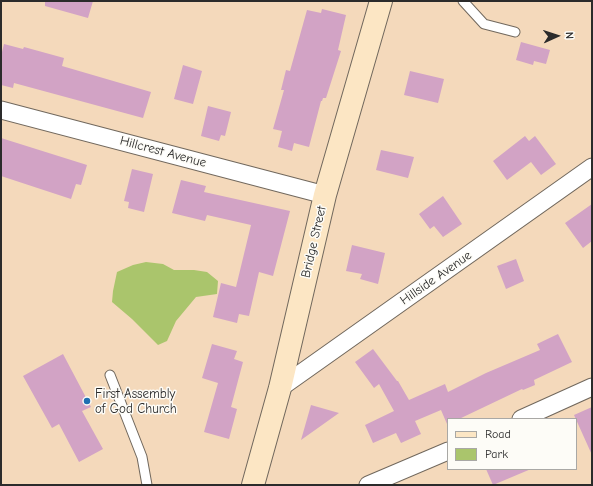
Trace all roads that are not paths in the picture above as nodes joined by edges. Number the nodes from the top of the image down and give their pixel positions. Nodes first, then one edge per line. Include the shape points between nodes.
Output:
1 (381, 1) edge
2 (463, 1) edge
3 (515, 32) dead end
4 (1, 110) edge
5 (592, 167) edge
6 (324, 195) junction
7 (110, 375) dead end
8 (592, 386) edge
9 (280, 388) junction
10 (523, 418) edge
11 (447, 451) edge
12 (147, 485) edge
13 (253, 485) edge
14 (368, 485) edge

1 - 6 main road, Bridge Street
2 - 3 lane via 484,24
4 - 6 street, Hillcrest Avenue
5 - 9 street, Hillside Avenue
6 - 9 main road, Bridge Street
7 - 12 lane via 142,457
8 - 10 street
9 - 13 main road, Bridge Street
11 - 14 street

